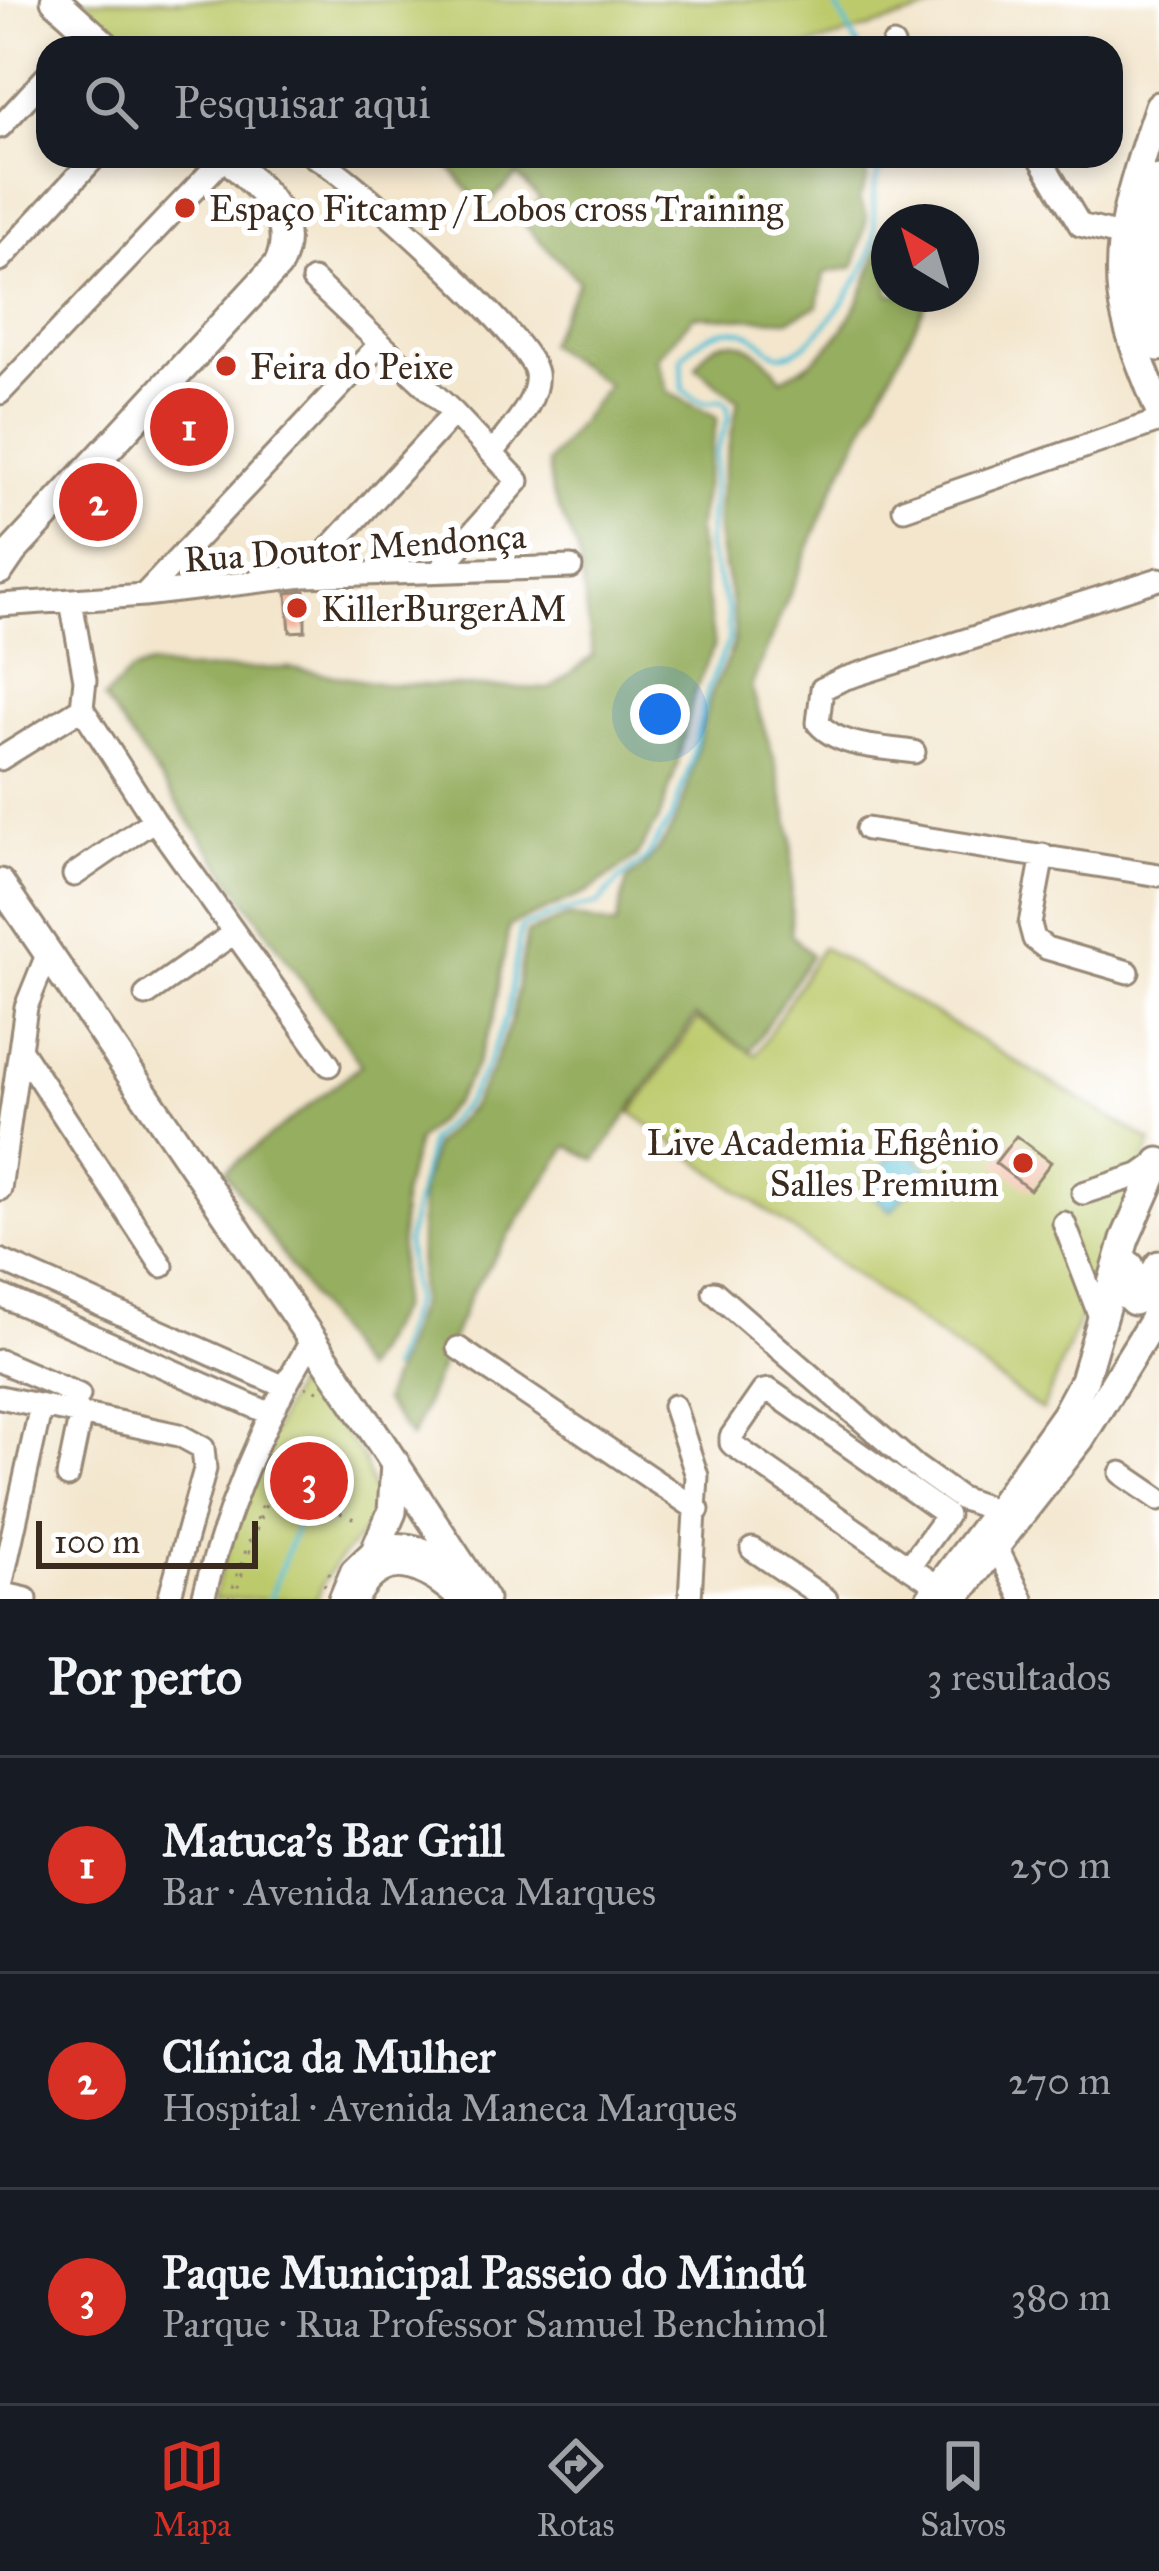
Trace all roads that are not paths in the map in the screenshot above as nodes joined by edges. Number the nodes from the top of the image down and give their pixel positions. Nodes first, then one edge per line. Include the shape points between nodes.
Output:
1 (40, 0) edge
2 (55, 0) edge
3 (80, 36) edge
4 (83, 36) edge
5 (36, 88) edge
6 (1159, 106) edge
7 (0, 127) edge
8 (85, 168) edge
9 (211, 168) edge
10 (226, 168) edge
11 (331, 168) edge
12 (1046, 168) edge
13 (1159, 179) edge
14 (1123, 236) junction
15 (0, 260) edge
16 (313, 280) dead end
17 (379, 344) junction
18 (1159, 346) edge
19 (0, 393) edge
20 (1159, 410) edge
21 (454, 412) junction
22 (1159, 421) edge
23 (493, 453) junction
24 (904, 509) dead end
25 (1, 561) edge
26 (571, 567) dead end
27 (439, 571) junction
28 (304, 576) junction
29 (1159, 579) edge
30 (144, 595) junction
31 (71, 601) junction
32 (0, 605) edge
33 (82, 708) junction
34 (914, 752) dead end
35 (0, 759) edge
36 (154, 820) junction
37 (867, 829) dead end
38 (1043, 855) junction
39 (74, 875) dead end
40 (1159, 875) edge
41 (0, 884) edge
42 (234, 933) junction
43 (46, 955) junction
44 (1128, 972) dead end
45 (146, 994) dead end
46 (20, 1049) junction
47 (329, 1065) dead end
48 (1159, 1162) edge
49 (1159, 1177) edge
50 (0, 1189) edge
51 (1083, 1193) dead end
52 (1064, 1223) dead end
53 (0, 1260) edge
54 (1159, 1264) edge
55 (162, 1266) dead end
56 (714, 1292) dead end
57 (0, 1295) edge
58 (1157, 1316) edge
59 (1102, 1322) junction
60 (312, 1340) junction
61 (458, 1348) dead end
62 (0, 1361) edge
63 (290, 1389) junction
64 (0, 1397) edge
65 (80, 1404) junction
66 (41, 1406) junction
67 (674, 1406) dead end
68 (274, 1423) junction
69 (395, 1463) junction
70 (1121, 1473) dead end
71 (68, 1476) dead end
72 (1159, 1499) edge
73 (698, 1510) junction
74 (998, 1511) junction
75 (377, 1546) junction
76 (996, 1546) junction
77 (752, 1549) dead end
78 (909, 1567) junction
79 (0, 1592) edge
80 (473, 1594) edge
81 (941, 1595) edge
82 (26, 1599) edge
83 (169, 1599) edge
84 (203, 1599) edge
85 (340, 1599) edge
86 (354, 1599) edge
87 (690, 1599) edge
88 (826, 1599) edge
89 (1022, 1599) edge

1 - 3 main road
2 - 4 main road
5 - 7 street
6 - 14 main road
8 - 15 street
9 - 19 street
10 - 25 main road via 269,219 269,253
11 - 23 street via 529,356 534,392
12 - 14 street via 1080,225
13 - 18 main road via 1144,272
14 - 20 main road via 1124,310
16 - 17 street
17 - 21 street
17 - 30 street
21 - 23 street
21 - 28 street
22 - 24 street
23 - 27 street via 518,483
26 - 27 street, Rua Doutor Mendonça
27 - 28 street, Rua Doutor Mendonça
28 - 30 street, Rua Doutor Mendonça
29 - 34 street via 822,689 823,730
30 - 31 street, Rua Doutor Mendonça
31 - 32 street, Rua Doutor Mendonça
31 - 33 street
33 - 35 street
33 - 36 street
36 - 39 street
36 - 42 street
37 - 38 street
38 - 40 street
38 - 44 street via 1034,939
41 - 43 main road
42 - 45 street
42 - 47 street
43 - 46 street
43 - 60 main road
46 - 50 street
46 - 55 street
48 - 51 street
48 - 59 main road via 1125,1239
49 - 54 main road via 1123,1286 1126,1298 1141,1297
52 - 59 street
53 - 63 street
56 - 74 street via 915,1466 960,1498
57 - 68 street
58 - 76 main road via 1080,1439
59 - 74 main road via 1065,1415
60 - 63 street
60 - 69 main road via 339,1394
61 - 73 street
62 - 65 street
63 - 68 street
64 - 66 street
65 - 66 street
65 - 71 street
65 - 83 street via 203,1448 205,1469
66 - 79 street
67 - 73 street via 696,1468
68 - 84 street via 229,1513
69 - 75 main road via 392,1512
69 - 80 main road
70 - 72 street
73 - 87 street
74 - 81 main road
75 - 80 street via 427,1549
75 - 85 street via 352,1570
76 - 81 main road
76 - 89 street
77 - 88 street
78 - 78 street via 731,1444 763,1390 947,1515
78 - 81 street
79 - 82 street
80 - 86 main road via 403,1563 374,1572

